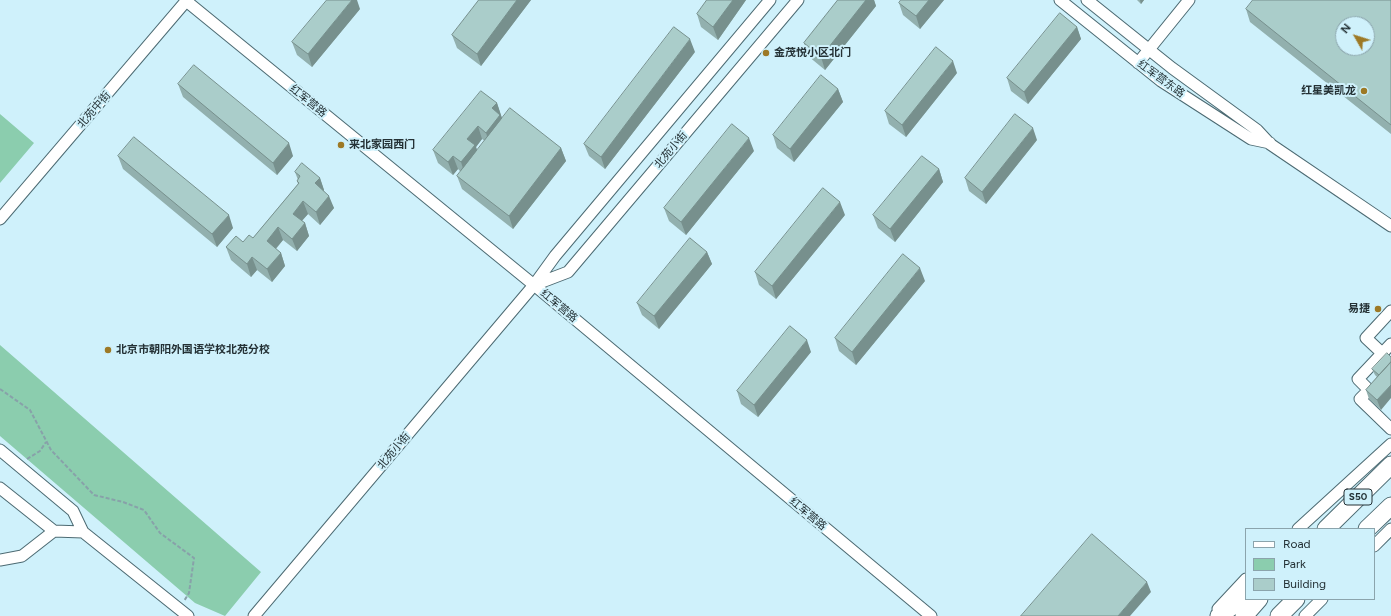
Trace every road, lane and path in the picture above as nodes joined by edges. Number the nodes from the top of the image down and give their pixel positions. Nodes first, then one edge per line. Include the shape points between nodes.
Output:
1 (186, 0) edge
2 (770, 0) edge
3 (798, 0) edge
4 (1060, 0) edge
5 (1087, 0) edge
6 (1189, 0) edge
7 (1149, 49) junction
8 (1138, 63) junction
9 (1270, 144) junction
10 (0, 219) edge
11 (1391, 226) edge
12 (534, 285) junction
13 (1391, 311) edge
14 (1391, 344) edge
15 (1382, 353) junction
16 (0, 389) edge
17 (1391, 429) edge
18 (46, 442) junction
19 (1391, 444) edge
20 (0, 450) edge
21 (16, 464) junction
22 (1391, 465) edge
23 (0, 488) edge
24 (1391, 506) edge
25 (1299, 528) edge
26 (1327, 528) edge
27 (1368, 528) edge
28 (1391, 529) edge
29 (54, 531) junction
30 (83, 532) junction
31 (1375, 545) edge
32 (0, 560) edge
33 (1245, 580) edge
34 (1245, 597) edge
35 (1258, 600) edge
36 (1295, 600) edge
37 (1321, 600) edge
38 (179, 608) junction
39 (188, 616) edge
40 (254, 616) edge
41 (931, 616) edge
42 (1212, 616) edge
43 (1219, 616) edge
44 (1244, 616) edge
45 (1279, 616) edge
46 (1305, 616) edge

1 - 10 street, 北苑中街
1 - 12 street, 红军营路
2 - 12 street, 北苑小街 via 555,256
3 - 12 street, 北苑小街 via 568,272
4 - 8 street, 红军营东路
5 - 7 street, 红军营东路
6 - 7 street
7 - 8 street
7 - 9 street, 红军营东路 via 1257,130
8 - 9 street, 红军营东路 via 1161,81 1251,139
9 - 11 street, 红军营东路
12 - 40 street, 北苑小街
12 - 41 street, 红军营路
13 - 15 street via 1366,338
14 - 15 street
15 - 17 street via 1358,379 1369,390 1360,399
16 - 18 path via 30,410
18 - 21 path via 40,452
18 - 38 path via 94,495 144,510 160,533 194,558 189,593
19 - 25 street
20 - 21 street
21 - 30 street via 73,511
22 - 26 highway, S50
23 - 29 street
24 - 27 highway, S50
28 - 31 street
29 - 30 street
29 - 32 street via 22,556
30 - 38 street
33 - 42 street
34 - 43 highway
35 - 44 highway
36 - 45 highway
37 - 46 street
38 - 39 street

